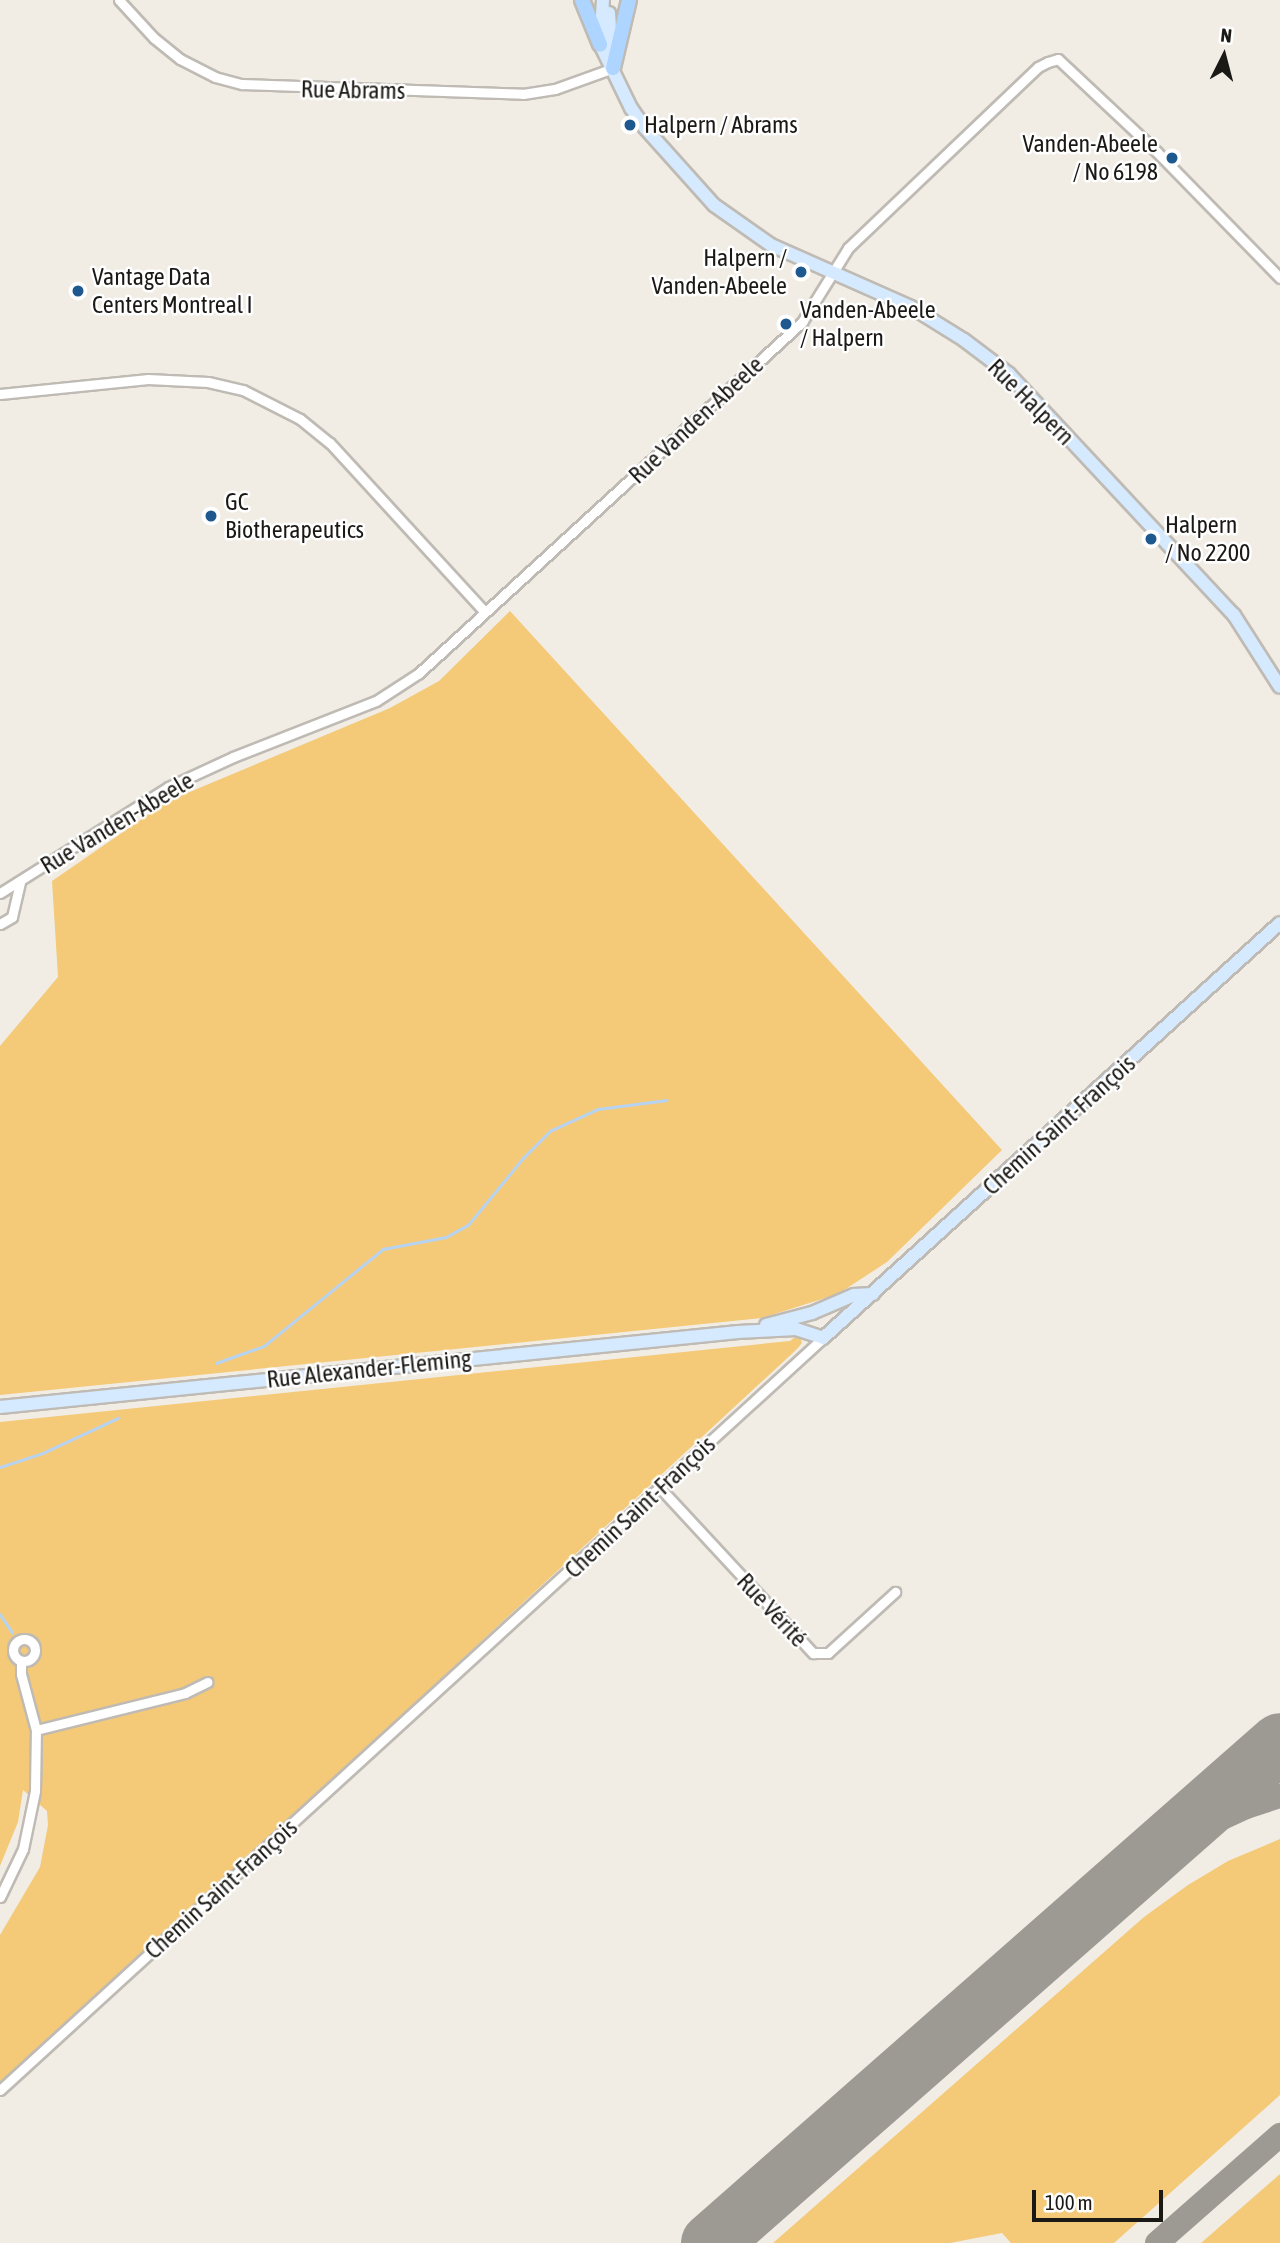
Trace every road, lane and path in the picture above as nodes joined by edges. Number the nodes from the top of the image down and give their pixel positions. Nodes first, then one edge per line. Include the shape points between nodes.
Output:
1 (119, 0) edge
2 (582, 0) edge
3 (603, 0) edge
4 (609, 0) edge
5 (629, 0) edge
6 (600, 44) junction
7 (613, 68) junction
8 (831, 273) junction
9 (1280, 278) edge
10 (0, 394) edge
11 (485, 612) junction
12 (1280, 687) edge
13 (20, 882) junction
14 (0, 893) edge
15 (1280, 923) edge
16 (0, 924) edge
17 (873, 1294) junction
18 (738, 1332) junction
19 (823, 1338) junction
20 (0, 1407) edge
21 (661, 1489) junction
22 (895, 1592) dead end
23 (21, 1661) dead end
24 (208, 1682) dead end
25 (36, 1730) junction
26 (0, 1897) edge
27 (0, 2090) edge

1 - 7 street, Rue Abrams via 180,59 215,77 242,84 515,94 552,89
2 - 6 main road
3 - 6 street
4 - 7 street, Rue Halpern
5 - 7 main road
6 - 7 street, Rue Halpern
7 - 8 street, Rue Halpern via 638,119 714,205 771,245
8 - 9 street, Rue Vanden-Abeele via 848,248 1038,67 1058,59
8 - 11 street, Rue Vanden-Abeele via 802,322
8 - 12 street, Rue Halpern via 911,307 1009,374 1234,615
10 - 11 street via 179,379 243,390 300,419 330,443
11 - 13 street, Rue Vanden-Abeele via 401,686 376,701 168,787
13 - 14 street, Rue Vanden-Abeele
13 - 16 street, Rue Vanden-Abeele via 12,917
15 - 17 street, Chemin Saint-François
17 - 18 street, Rue Alexander-Fleming via 854,1295 812,1313
17 - 19 street, Chemin Saint-François
18 - 19 street, Rue Alexander-Fleming via 796,1329
18 - 20 street, Rue Alexander-Fleming
19 - 21 street, Chemin Saint-François
21 - 22 street, Rue Vérité via 813,1653 828,1653
21 - 27 street, Chemin Saint-François
23 - 25 street
24 - 25 street via 185,1693
25 - 26 street via 31,1819

